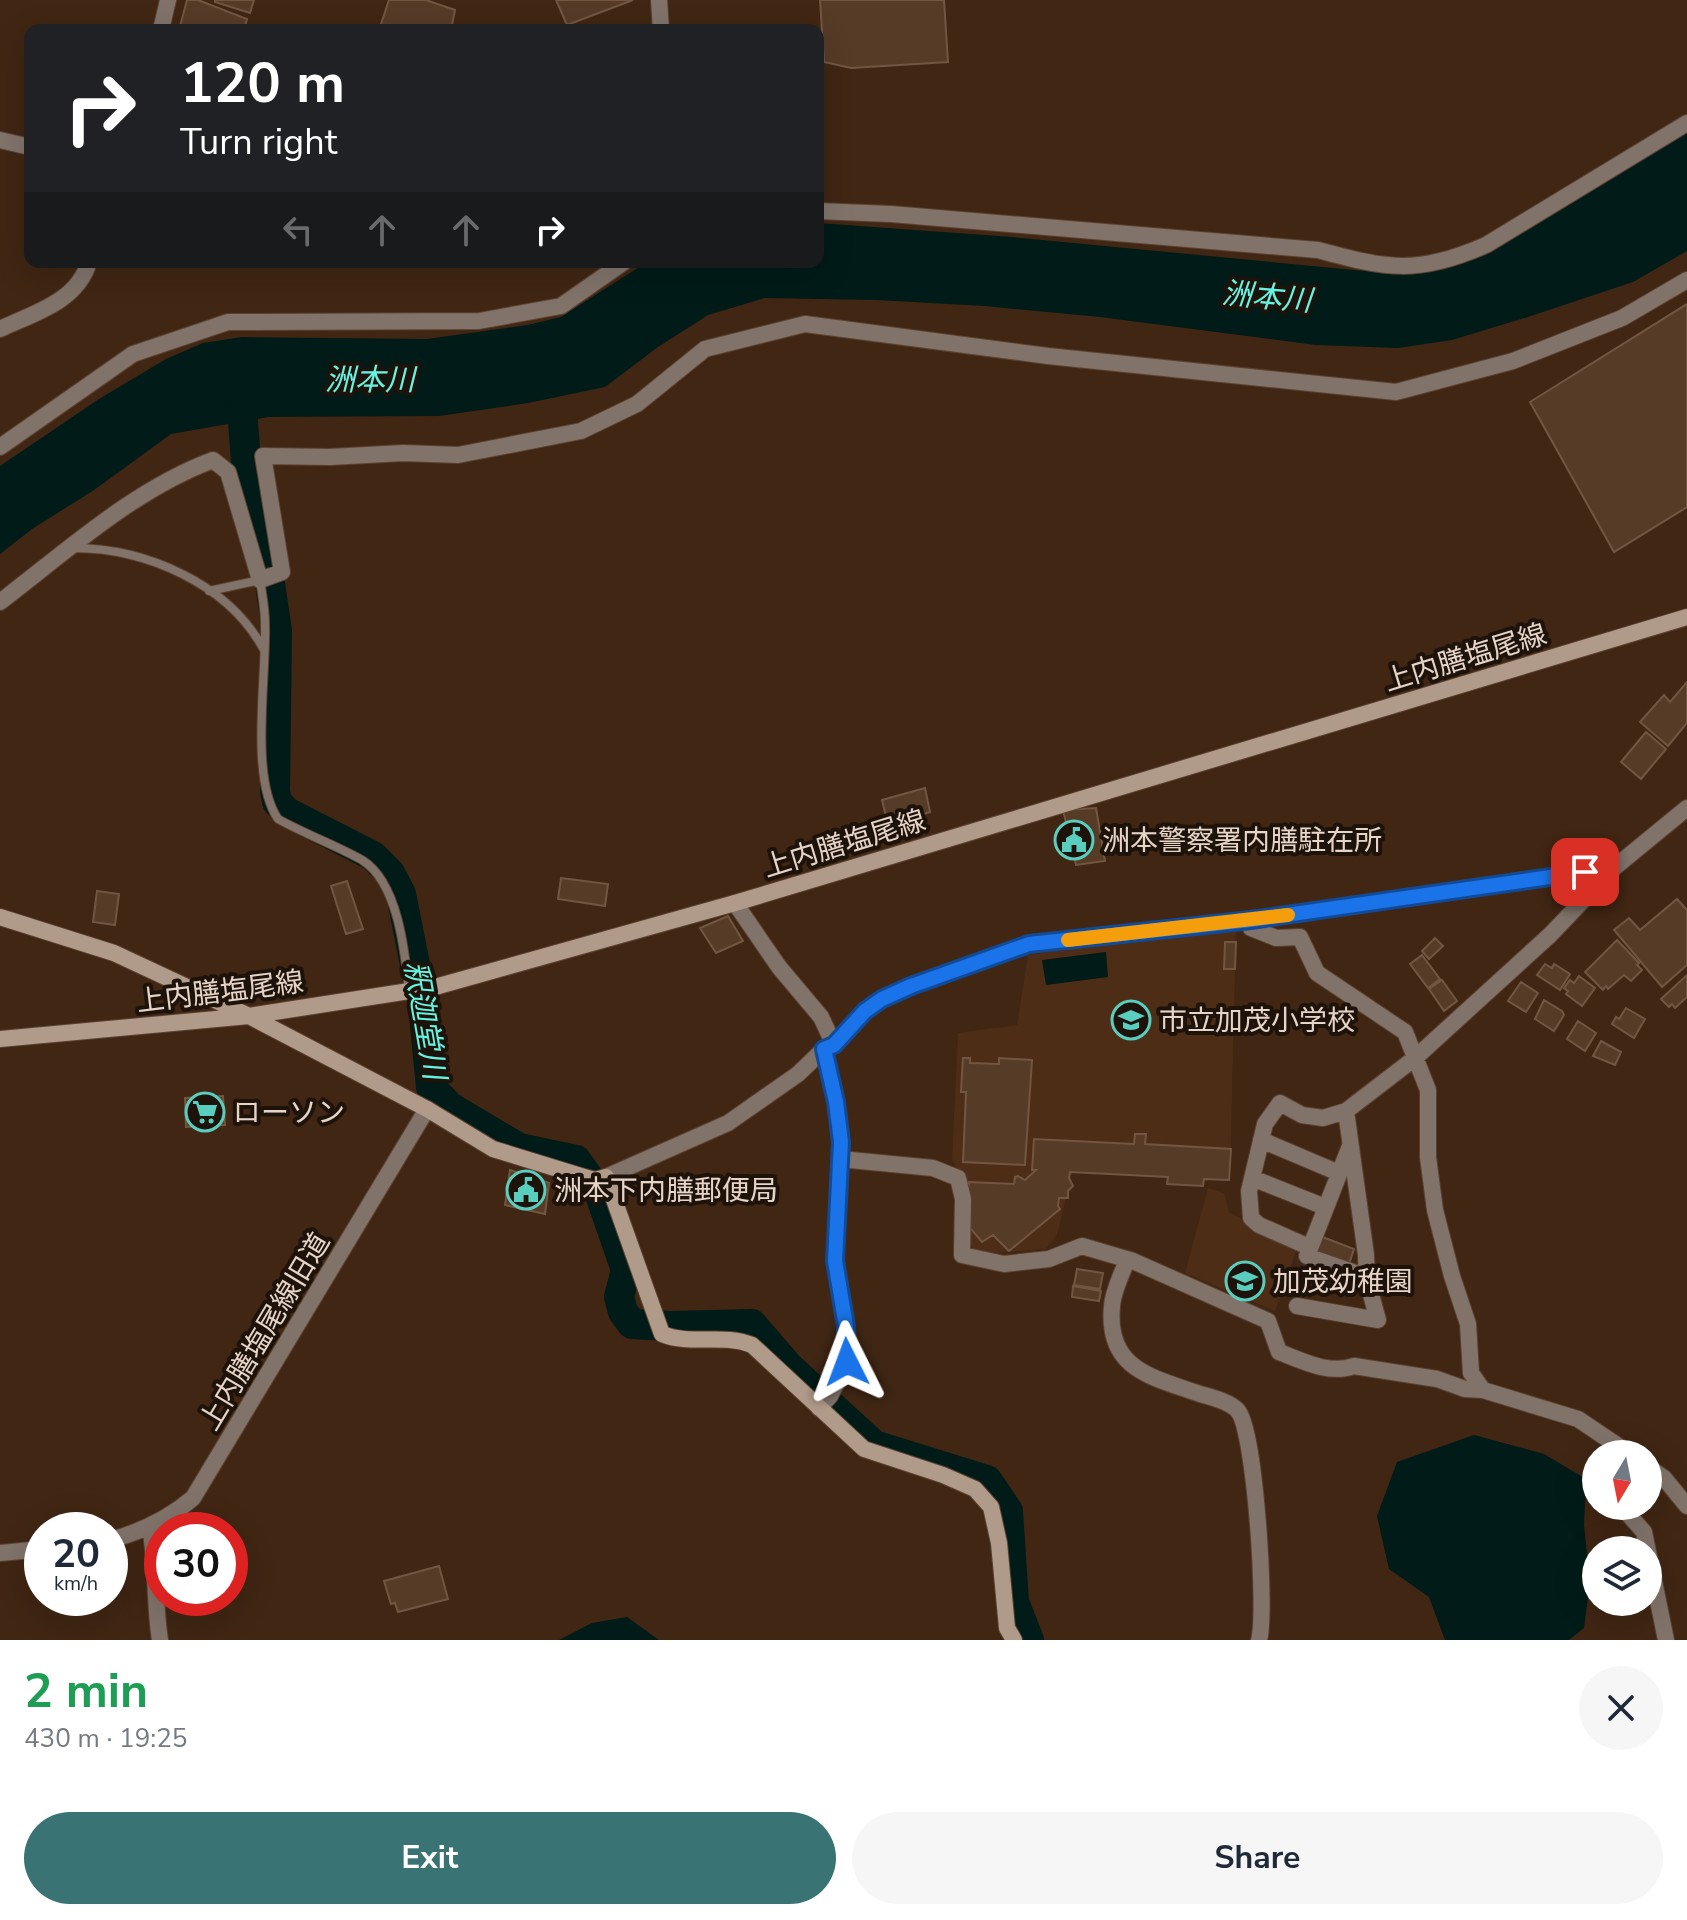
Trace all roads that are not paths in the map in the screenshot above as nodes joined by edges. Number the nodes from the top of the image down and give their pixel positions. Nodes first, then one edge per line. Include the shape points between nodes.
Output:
1 (168, 0) edge
2 (659, 0) edge
3 (162, 24) edge
4 (661, 24) edge
5 (1687, 123) edge
6 (0, 140) edge
7 (24, 146) edge
8 (824, 211) edge
9 (87, 268) edge
10 (615, 268) edge
11 (1687, 280) edge
12 (0, 329) edge
13 (0, 447) edge
14 (72, 548) junction
15 (260, 580) junction
16 (209, 591) junction
17 (0, 602) edge
18 (1687, 617) edge
19 (264, 650) junction
20 (1687, 808) edge
21 (1615, 867) junction
22 (735, 903) junction
23 (0, 917) edge
24 (1251, 920) junction
25 (411, 990) junction
26 (249, 1016) junction
27 (0, 1039) edge
28 (829, 1047) junction
29 (1415, 1058) junction
30 (427, 1109) junction
31 (1346, 1111) junction
32 (1261, 1140) junction
33 (1351, 1143) junction
34 (840, 1159) junction
35 (1339, 1173) junction
36 (595, 1178) junction
37 (1252, 1178) junction
38 (1325, 1207) junction
39 (1309, 1247) junction
40 (1127, 1260) junction
41 (1367, 1277) junction
42 (1297, 1306) dead end
43 (1483, 1390) junction
44 (824, 1403) junction
45 (1600, 1440) edge
46 (1662, 1477) edge
47 (1687, 1506) edge
48 (176, 1512) edge
49 (1633, 1520) edge
50 (24, 1551) edge
51 (0, 1553) edge
52 (159, 1616) edge
53 (160, 1640) edge
54 (1014, 1640) edge
55 (1259, 1640) edge
56 (1666, 1640) edge

1 - 3 street
2 - 4 street
5 - 8 street via 1486,245 1456,258 1408,267 1377,266 1318,250
6 - 7 street
9 - 12 street via 66,297
10 - 13 street via 561,306 479,321 228,322 133,354
11 - 15 street via 1622,318 1526,355 1396,392 1048,356 805,324 705,349 637,404 581,431 458,455 263,456 282,572
14 - 15 street via 152,488 213,460 228,472
14 - 16 lane via 148,560
14 - 17 street
15 - 16 lane
15 - 19 lane
16 - 19 lane via 252,628
18 - 22 main road, 上内膳塩尾線
19 - 25 lane via 263,768 270,808 278,819 364,862 380,878 390,892
20 - 21 street
21 - 24 street
21 - 29 street via 1550,935
22 - 25 main road, 上内膳塩尾線
22 - 28 street via 821,1017
23 - 26 main road via 114,953
24 - 28 street via 1029,944 882,999
24 - 29 street via 1251,928 1276,938 1300,937 1317,973 1405,1032
25 - 26 main road, 上内膳塩尾線
26 - 27 main road, 上内膳塩尾線
26 - 30 main road
28 - 34 street
28 - 36 street via 728,1123
29 - 31 street
29 - 43 street via 1428,1090 1435,1210 1468,1324 1471,1373
30 - 36 main road via 493,1149
30 - 48 street, 上内膳塩尾線旧道 via 193,1498
31 - 32 street via 1323,1118 1302,1115 1280,1103
31 - 33 street
32 - 35 street
32 - 37 street
33 - 35 street
33 - 41 street
34 - 40 street via 933,1168 958,1178 962,1255 1004,1264 1049,1259 1082,1246
34 - 44 street via 835,1261 847,1362
35 - 38 street
36 - 44 main road via 662,1334 675,1339 736,1338
37 - 38 street
37 - 39 street via 1251,1218
38 - 39 street
39 - 41 street via 1307,1256
40 - 43 street via 1268,1321 1279,1352 1311,1365 1341,1370 1354,1366
40 - 55 street via 1111,1304 1113,1341 1122,1356 1142,1372 1238,1410 1248,1434 1258,1525
41 - 42 street via 1378,1320
43 - 45 street via 1578,1419
44 - 54 main road via 864,1449 975,1489 991,1507 1007,1628
46 - 47 street
49 - 56 street via 1644,1532
50 - 51 street
52 - 53 street

